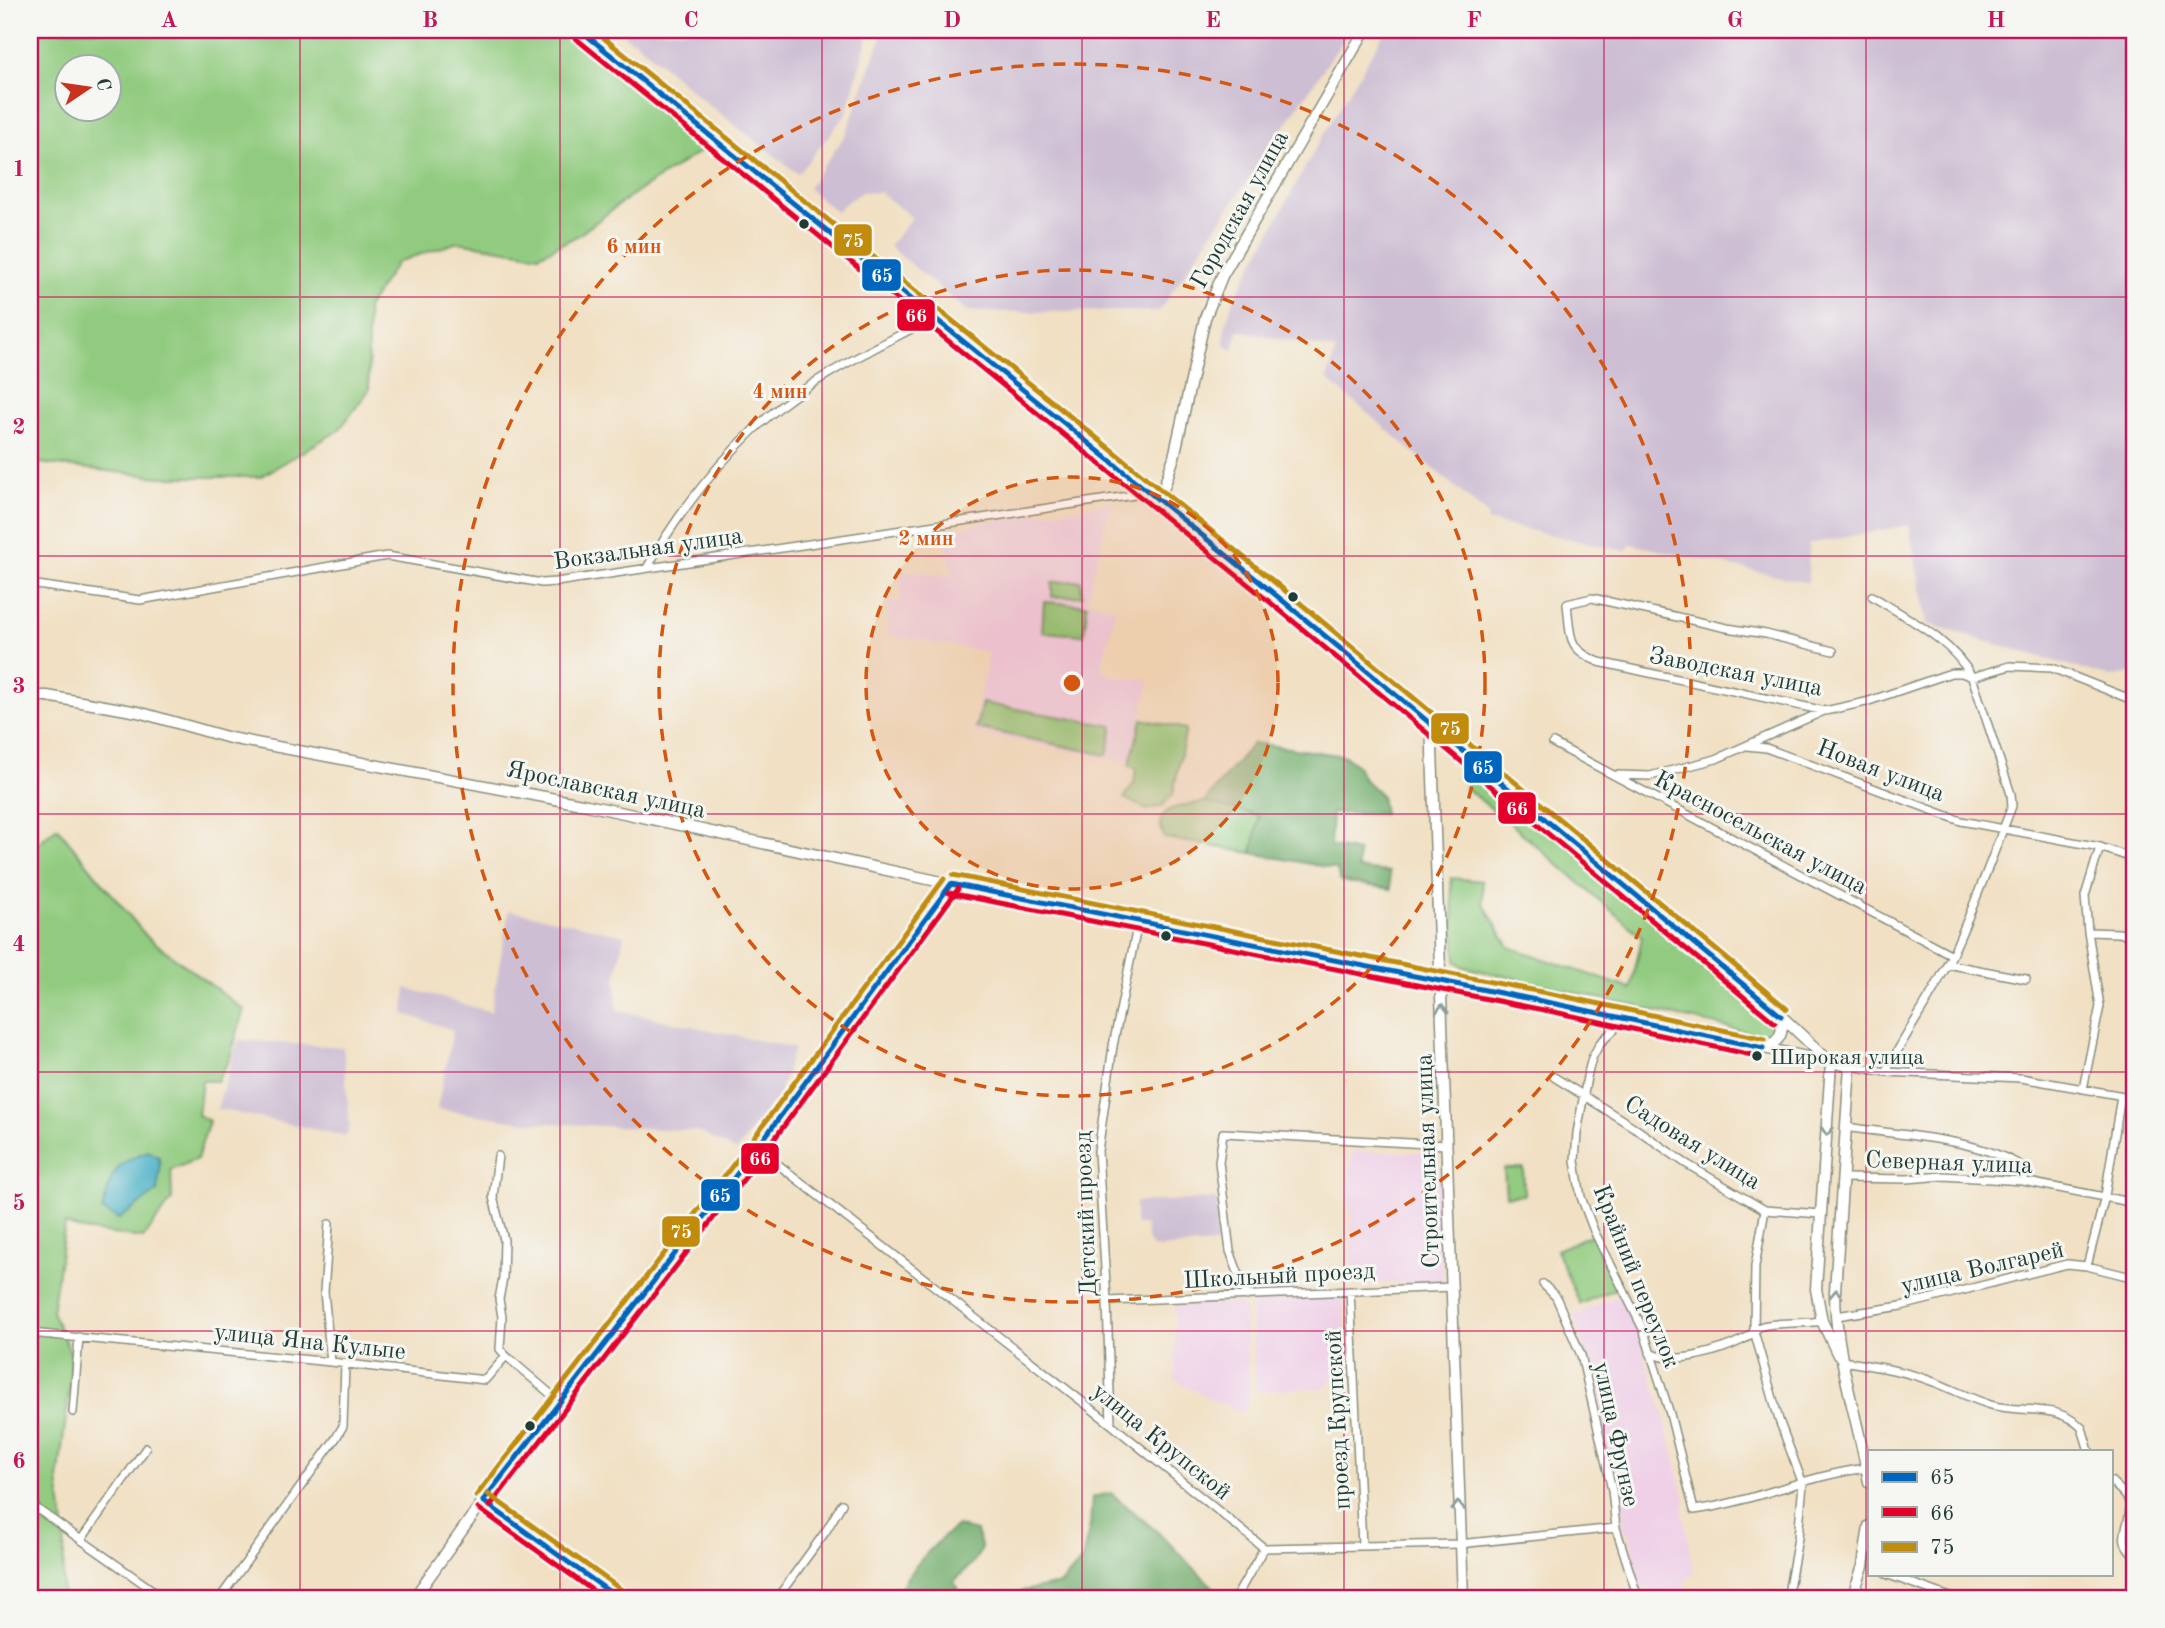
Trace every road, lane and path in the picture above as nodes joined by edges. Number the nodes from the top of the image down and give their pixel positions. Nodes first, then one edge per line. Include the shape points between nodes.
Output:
1 (580, 30) edge
2 (1365, 30) edge
3 (934, 317) junction
4 (1148, 493) junction
5 (1160, 502) junction
6 (647, 568) junction
7 (30, 584) edge
8 (1872, 596) dead end
9 (1833, 651) dead end
10 (1972, 677) junction
11 (30, 696) edge
12 (2135, 701) edge
13 (1825, 711) junction
14 (1431, 722) junction
15 (1552, 743) dead end
16 (1747, 746) junction
17 (1616, 775) junction
18 (2003, 829) junction
19 (2101, 847) junction
20 (2135, 859) edge
21 (951, 884) junction
22 (1138, 922) junction
23 (2088, 932) junction
24 (2135, 936) edge
25 (1952, 955) junction
26 (1947, 964) junction
27 (2026, 979) dead end
28 (1441, 981) junction
29 (1781, 1016) junction
30 (1618, 1018) junction
31 (1763, 1048) junction
32 (1831, 1063) junction
33 (1850, 1066) junction
34 (1886, 1072) junction
35 (1554, 1077) dead end
36 (2084, 1088) junction
37 (1583, 1095) junction
38 (2121, 1096) junction
39 (2135, 1098) edge
40 (1846, 1127) junction
41 (1447, 1145) junction
42 (757, 1148) junction
43 (498, 1156) dead end
44 (1843, 1178) junction
45 (2023, 1181) junction
46 (2105, 1196) junction
47 (2135, 1203) edge
48 (1765, 1210) junction
49 (1821, 1214) junction
50 (329, 1223) dead end
51 (2087, 1266) junction
52 (2135, 1278) edge
53 (1543, 1284) dead end
54 (1453, 1287) junction
55 (1350, 1292) junction
56 (1247, 1296) junction
57 (1107, 1301) junction
58 (1836, 1316) junction
59 (1822, 1321) junction
60 (1754, 1331) junction
61 (30, 1333) edge
62 (79, 1337) junction
63 (1650, 1353) junction
64 (506, 1356) junction
65 (1842, 1361) junction
66 (331, 1362) junction
67 (345, 1364) junction
68 (560, 1402) junction
69 (73, 1412) dead end
70 (1111, 1424) junction
71 (146, 1448) dead end
72 (2089, 1450) edge
73 (1867, 1468) junction
74 (1868, 1475) edge
75 (2112, 1482) edge
76 (1803, 1484) junction
77 (483, 1502) junction
78 (30, 1504) edge
79 (842, 1504) dead end
80 (1616, 1528) junction
81 (81, 1540) junction
82 (1868, 1540) edge
83 (1460, 1544) junction
84 (1362, 1546) junction
85 (1264, 1548) junction
86 (2135, 1555) edge
87 (1866, 1567) edge
88 (1892, 1576) edge
89 (2135, 1590) edge
90 (164, 1598) edge
91 (220, 1598) edge
92 (414, 1598) edge
93 (618, 1598) edge
94 (777, 1598) edge
95 (1238, 1598) edge
96 (1463, 1598) edge
97 (1638, 1598) edge
98 (1790, 1598) edge
99 (1852, 1598) edge
100 (1953, 1598) edge
101 (2133, 1598) edge

1 - 3 main road
2 - 5 main road, Городская улица via 1222,276 1205,318
3 - 4 main road
3 - 6 street via 876,346 771,414 732,451
4 - 5 main road
4 - 6 street, Вокзальная улица
5 - 14 main road
6 - 7 street, Вокзальная улица via 542,583 387,556 140,600
8 - 10 street via 1952,649
9 - 13 street, Заводская улица via 1592,598 1567,604 1574,646 1582,655
10 - 12 street, Заводская улица via 2010,666 2052,668
10 - 13 street, Заводская улица via 1951,673
10 - 18 street via 2011,794
11 - 21 main road, Ярославская улица via 138,712 230,738 587,805
13 - 16 street
14 - 28 main road, Строительная улица
14 - 29 main road
15 - 17 street, Красносельская улица
16 - 17 street via 1674,771
16 - 18 street, Новая улица via 1766,748 1961,821
17 - 25 street, Красносельская улица
18 - 19 street, Новая улица
18 - 25 street
19 - 20 street, Новая улица
19 - 23 street via 2085,897
21 - 22 main road, Ярославская улица
21 - 42 main road
22 - 28 main road, Ярославская улица
22 - 57 street, Детский проезд via 1098,1150
23 - 24 street
23 - 36 street via 2100,1006
25 - 26 street
26 - 27 street
26 - 34 street
28 - 30 main road, Ярославская улица
41 -> 28 main road, Строительная улица
29 - 31 main road via 1782,1035
29 - 32 main road
30 - 31 main road, Ярославская улица
30 - 37 street, Крайний переулок via 1592,1058
31 - 32 main road, Ярославская улица
32 - 33 main road, Ярославская улица
32 -> 49 main road
33 - 34 street
33 - 40 main road
34 - 36 street via 2021,1078
35 - 37 street, Садовая улица
36 - 38 street
37 - 48 street, Садовая улица
37 - 63 street, Крайний переулок via 1575,1161 1581,1197
38 - 39 street
38 - 46 street
40 - 44 main road
40 - 45 street via 1928,1138 1990,1153 2023,1167
41 - 54 main road, Строительная улица
41 - 56 street via 1223,1133 1219,1162 1230,1251
42 - 68 main road
42 - 70 street, улица Крупской
43 - 64 street via 493,1197 504,1240 499,1299 500,1349
44 - 45 street, Северная улица via 1943,1176
58 -> 44 main road
45 - 46 street, Северная улица
46 - 47 street, Северная улица
46 - 51 street
48 - 49 street, Садовая улица
48 - 60 street via 1755,1266
49 - 59 main road via 1816,1289
50 - 66 street via 324,1292
51 - 52 street, улица Волгарей
51 - 58 street, улица Волгарей via 2049,1267 1901,1306
53 - 80 street, улица Фрунзе via 1556,1297 1581,1355 1612,1490
54 - 55 street, Школьный проезд
83 -> 54 main road, Строительная улица
55 - 56 street, Школьный проезд
55 - 84 street, проезд Крупской
56 - 57 street, Школьный проезд
57 - 70 street, Детский проезд
58 - 65 main road
59 - 60 street via 1761,1326
59 - 65 main road
60 - 63 street via 1747,1338 1678,1359
60 - 76 street
61 - 62 street, улица Яна Кульпе
62 - 66 street, улица Яна Кульпе
62 - 69 street
63 - 76 street, Крайний переулок via 1694,1510
64 - 67 street, улица Яна Кульпе via 485,1380
64 - 68 street
65 - 72 street via 1931,1380 1991,1405 2063,1415 2082,1428
65 - 73 main road
66 - 67 street, улица Яна Кульпе
67 - 91 street via 342,1426 336,1438
68 - 77 main road
70 - 85 street, улица Крупской
71 - 81 street
73 - 74 main road
73 - 76 street
75 - 86 street via 2130,1503 2124,1541
76 - 98 street
77 - 92 main road
77 - 93 main road
78 - 81 street
79 - 94 street
80 - 83 street
80 - 97 street, улица Фрунзе
81 - 90 street
82 - 87 main road
83 - 84 street
83 - 96 main road, Строительная улица
84 - 85 street
85 - 95 street
87 - 99 main road
88 - 100 street
89 - 101 street

